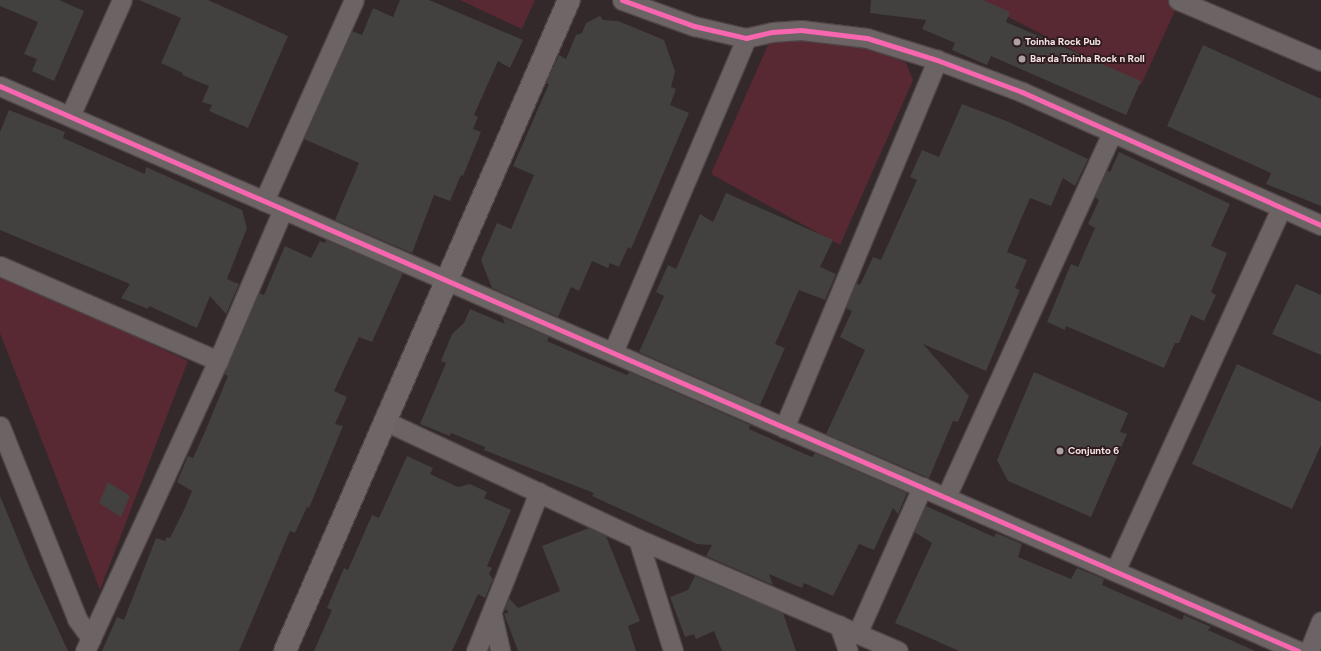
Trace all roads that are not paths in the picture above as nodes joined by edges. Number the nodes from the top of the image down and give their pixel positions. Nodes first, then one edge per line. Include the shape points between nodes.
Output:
1 (122, 0) edge
2 (354, 0) edge
3 (569, 0) edge
4 (622, 0) edge
5 (1178, 0) edge
6 (746, 38) junction
7 (936, 60) junction
8 (1321, 61) edge
9 (0, 86) edge
10 (70, 116) junction
11 (1112, 132) junction
12 (264, 201) junction
13 (1281, 208) junction
14 (283, 209) junction
15 (1321, 225) edge
16 (0, 266) edge
17 (448, 280) junction
18 (613, 352) junction
19 (218, 361) junction
20 (385, 421) junction
21 (0, 426) edge
22 (784, 428) junction
23 (922, 487) junction
24 (539, 492) junction
25 (946, 497) junction
26 (638, 539) junction
27 (1115, 571) junction
28 (492, 615) junction
29 (1321, 621) edge
30 (839, 625) junction
31 (857, 634) junction
32 (88, 645) edge
33 (285, 651) edge
34 (476, 651) edge
35 (500, 651) edge
36 (673, 651) edge
37 (848, 651) edge
38 (898, 651) edge
39 (1298, 651) edge
40 (1309, 651) edge

1 - 10 street
2 - 12 street
3 - 17 street
4 - 6 street via 694,26
5 - 8 street
6 - 7 street via 772,32 801,30 867,38
6 - 18 street
7 - 11 street via 1022,92
7 - 22 street
9 - 10 street
10 - 12 street
11 - 13 street
11 - 25 street
12 - 14 street
13 - 15 street
13 - 27 street
14 - 17 street
14 - 19 street
16 - 19 street
17 - 18 street
17 - 20 street
18 - 22 street
19 - 32 street
20 - 24 street
20 - 33 street
21 - 32 street
22 - 23 street
23 - 25 street
23 - 31 street
24 - 26 street
24 - 28 street
25 - 27 street
26 - 30 street
26 - 36 street
27 - 39 street
28 - 34 street
28 - 35 street
29 - 40 street
30 - 31 street
30 - 37 street
31 - 38 street

